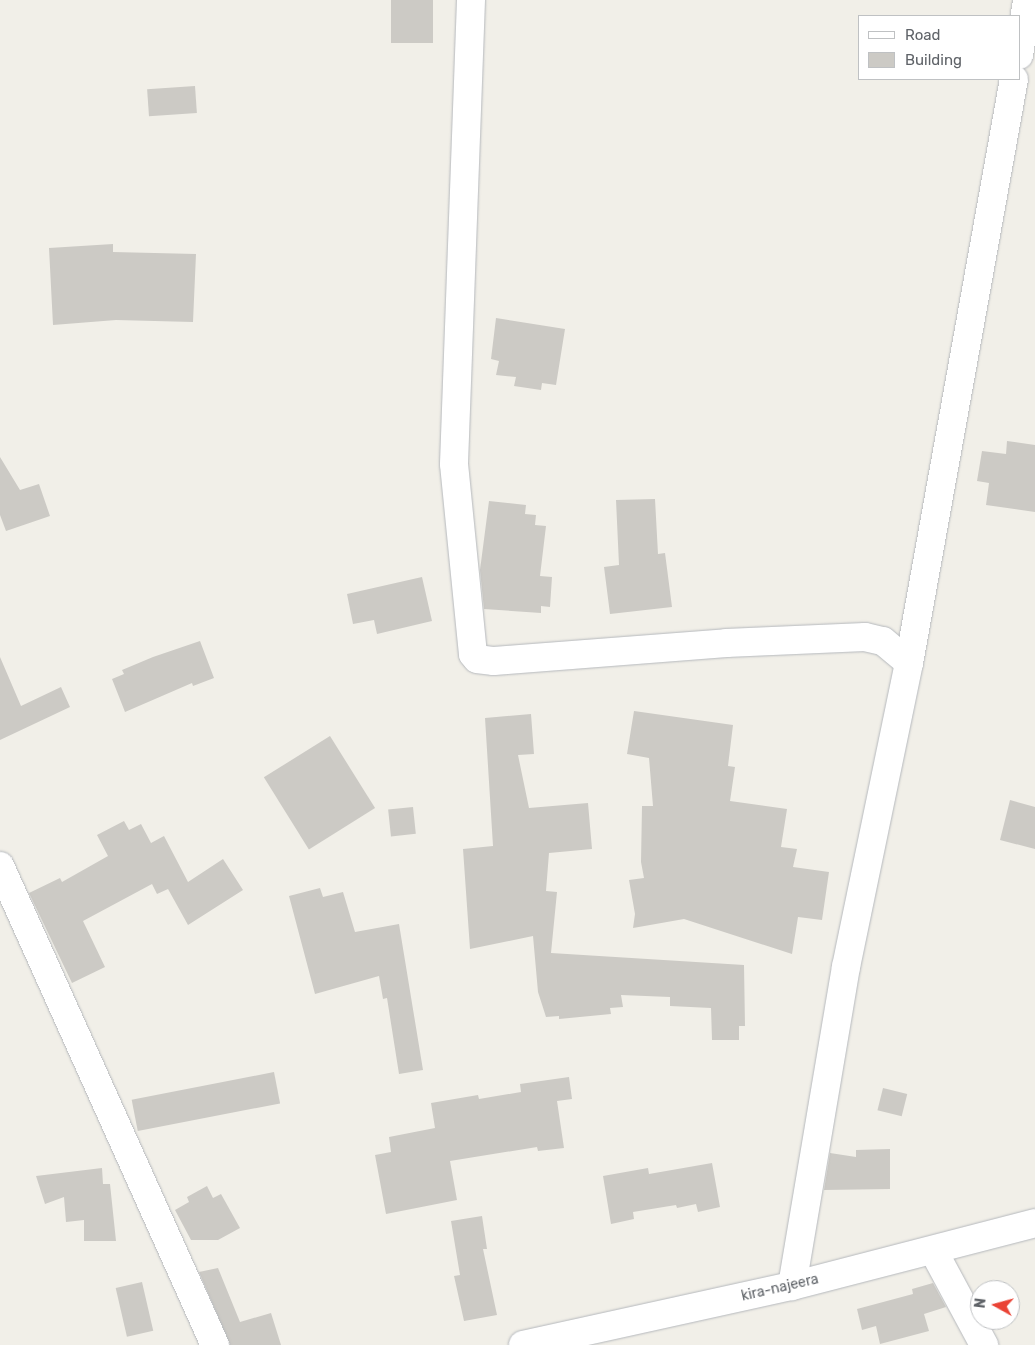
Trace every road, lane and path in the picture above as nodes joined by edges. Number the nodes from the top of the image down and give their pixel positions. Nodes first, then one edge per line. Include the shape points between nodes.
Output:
1 (471, 0) edge
2 (1026, 0) edge
3 (1020, 47) edge
4 (1014, 80) edge
5 (909, 663) junction
6 (0, 866) edge
7 (1035, 1223) edge
8 (934, 1252) junction
9 (792, 1286) junction
10 (215, 1345) edge
11 (523, 1345) edge
12 (984, 1345) edge

1 - 5 street via 454,464 472,654 477,659 494,661 726,643 864,637 883,641
2 - 3 street
4 - 5 street
5 - 9 street via 846,967
6 - 10 street
7 - 8 street, kira-najeera
8 - 9 street, kira-najeera
8 - 12 street
9 - 11 street, kira-najeera

